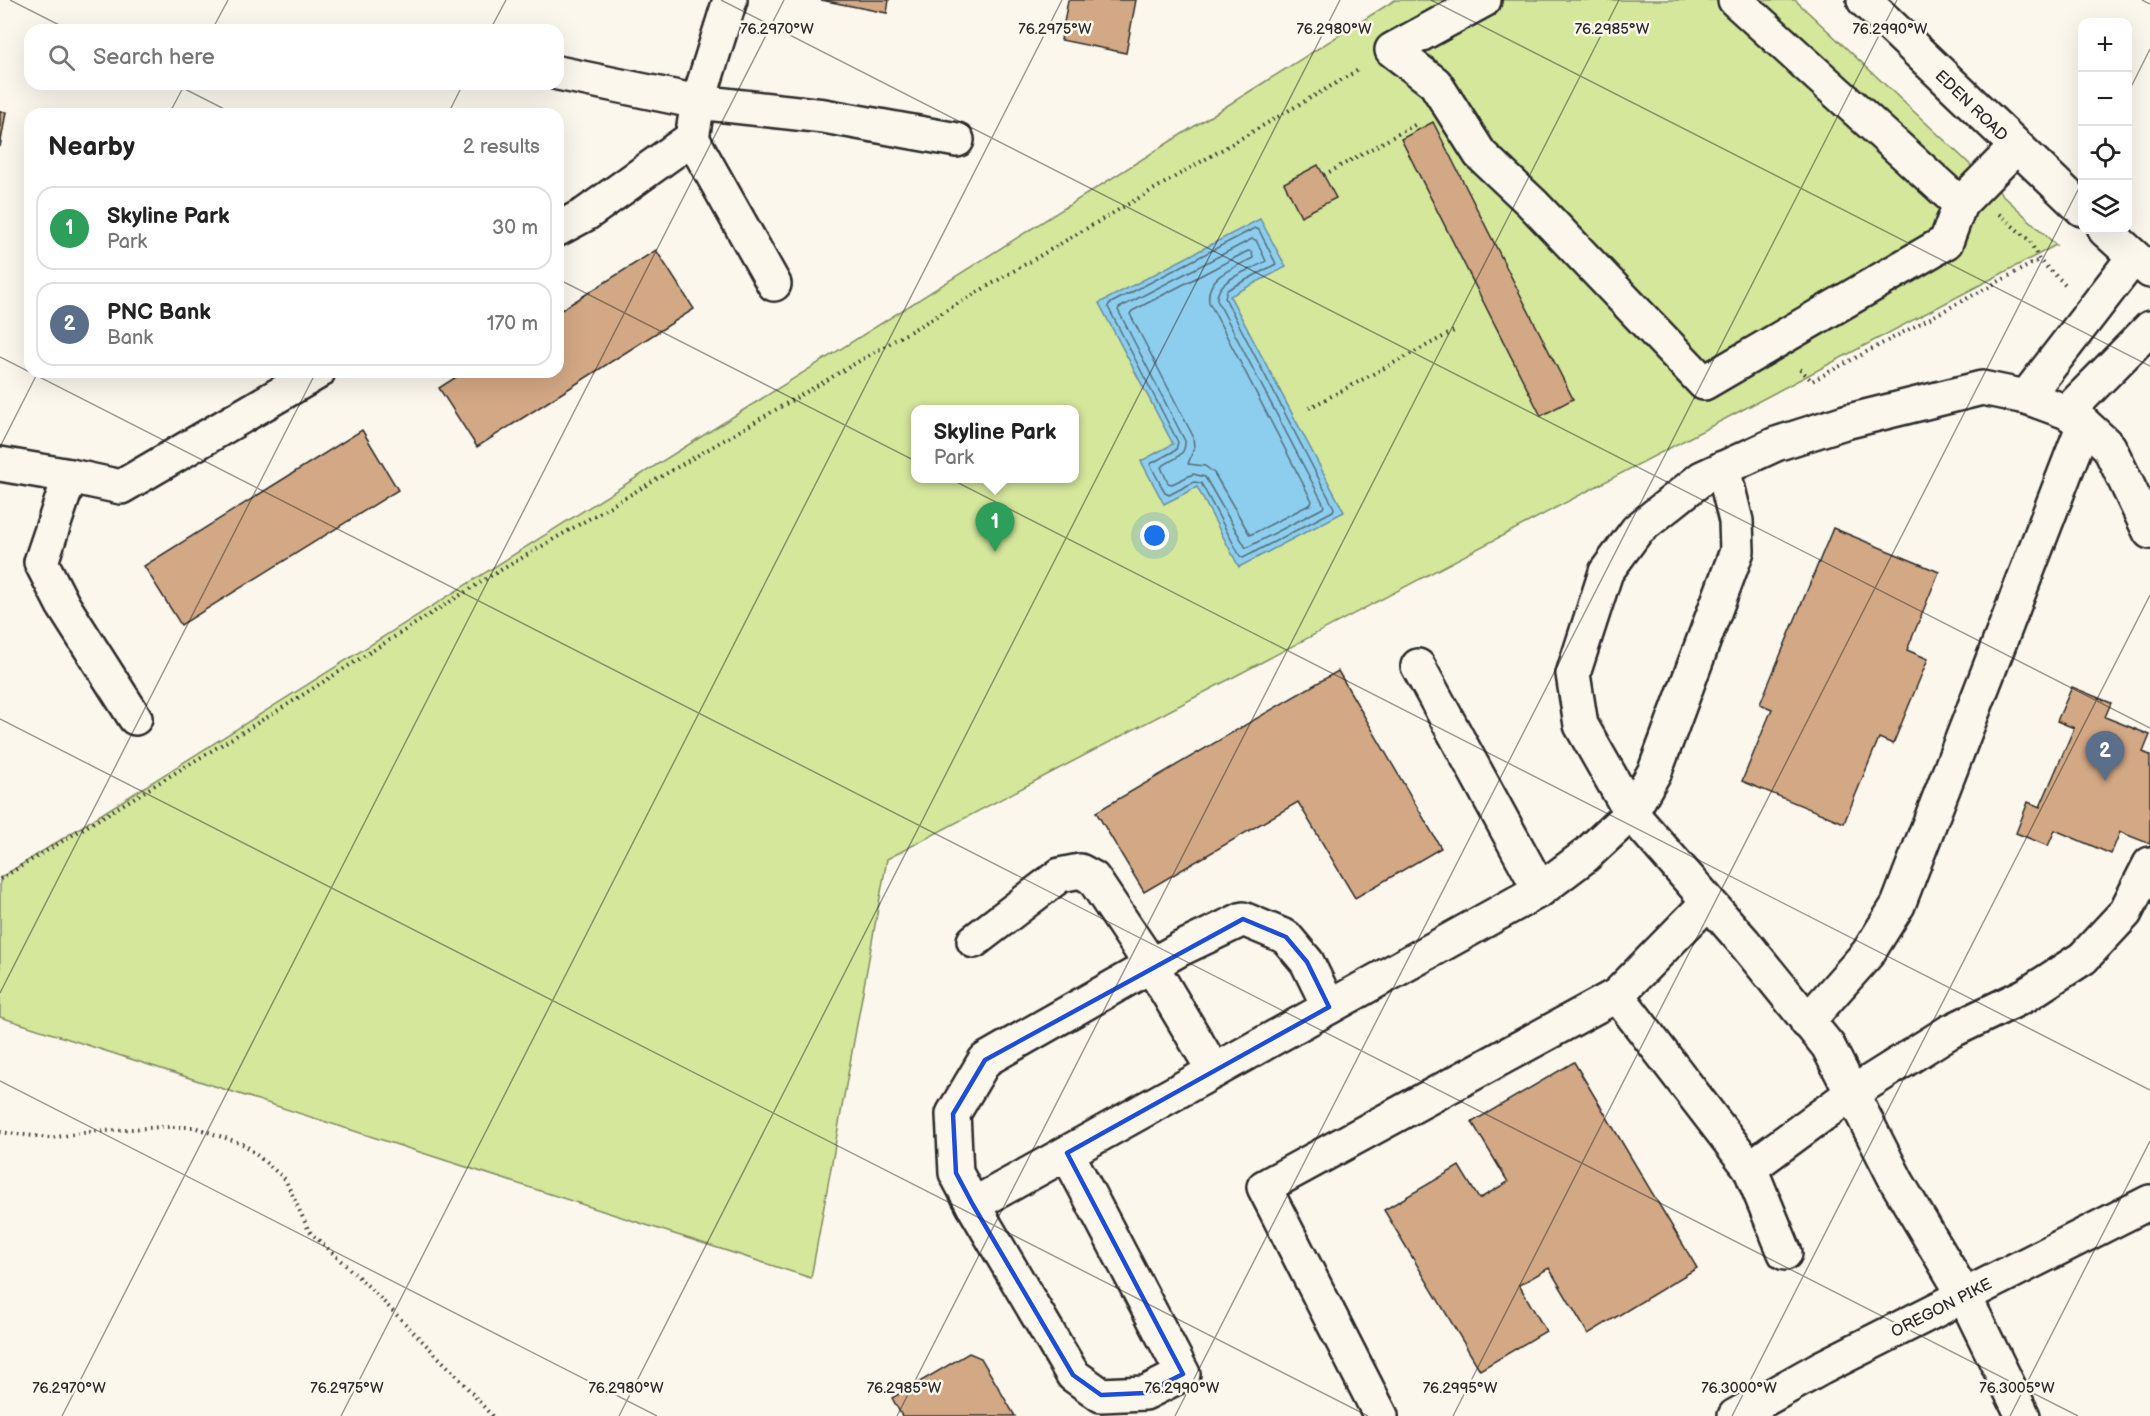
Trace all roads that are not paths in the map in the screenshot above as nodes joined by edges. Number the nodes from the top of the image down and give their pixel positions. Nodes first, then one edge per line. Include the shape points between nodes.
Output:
1 (730, 0) edge
2 (1484, 0) edge
3 (1735, 0) edge
4 (1864, 0) edge
5 (564, 74) edge
6 (698, 102) junction
7 (692, 138) junction
8 (957, 140) dead end
9 (2016, 147) junction
10 (1960, 204) junction
11 (2078, 205) edge
12 (564, 226) edge
13 (2109, 234) edge
14 (2142, 264) edge
15 (774, 284) dead end
16 (2150, 328) edge
17 (308, 378) edge
18 (2026, 397) junction
19 (2075, 418) junction
20 (0, 464) edge
21 (1723, 468) junction
22 (70, 476) junction
23 (2150, 532) edge
24 (1418, 666) dead end
25 (135, 718) dead end
26 (1631, 813) junction
27 (2150, 864) edge
28 (1539, 890) junction
29 (1708, 902) junction
30 (974, 941) dead end
31 (1151, 965) junction
32 (1617, 994) junction
33 (1329, 1007) junction
34 (1808, 1022) junction
35 (1214, 1071) junction
36 (1852, 1093) junction
37 (1067, 1153) junction
38 (1750, 1168) junction
39 (2150, 1202) edge
40 (973, 1205) junction
41 (1785, 1253) dead end
42 (1964, 1295) junction
43 (1381, 1416) edge
44 (1735, 1416) edge
45 (2023, 1416) edge

1 - 6 street
2 - 10 street via 1392,50 1435,83 1480,154 1704,383 1946,242
3 - 10 street
4 - 9 street, EDEN ROAD
5 - 6 street
6 - 7 street
6 - 8 street via 824,116
7 - 12 street
7 - 15 street
9 - 10 street
9 - 11 street, EDEN ROAD
13 - 14 street
14 - 18 street via 2094,311
16 - 19 street
17 - 22 street via 121,487
18 - 19 street
18 - 21 street via 1982,388 1845,422 1776,444
19 - 23 street via 2109,447
19 - 34 street via 1898,905 1868,952
20 - 22 street
21 - 26 street via 1736,521 1737,551 1655,771
21 - 26 street via 1702,478 1636,530 1606,572 1573,674 1581,725
22 - 25 street via 41,562 63,605
24 - 28 street
26 - 28 street via 1585,856
26 - 29 street
27 - 36 street via 2125,913 2083,958 2026,995 1949,1032
28 - 33 street
29 - 32 street
29 - 34 street
30 - 31 street via 1060,875 1080,871 1093,878
31 - 33 street via 1243,919 1286,937 1307,962
31 - 35 street
31 - 40 street via 985,1060 952,1114 956,1173
32 - 38 street
32 - 43 street via 1264,1187
33 - 35 street
34 - 36 street via 1828,1046
35 - 37 street
36 - 38 street
36 - 42 street via 1897,1182
37 - 40 street
37 - 40 street via 1183,1374 1145,1393 1101,1395 1073,1375
38 - 41 street
39 - 42 street, OREGON PIKE
42 - 44 street, OREGON PIKE
42 - 45 street

